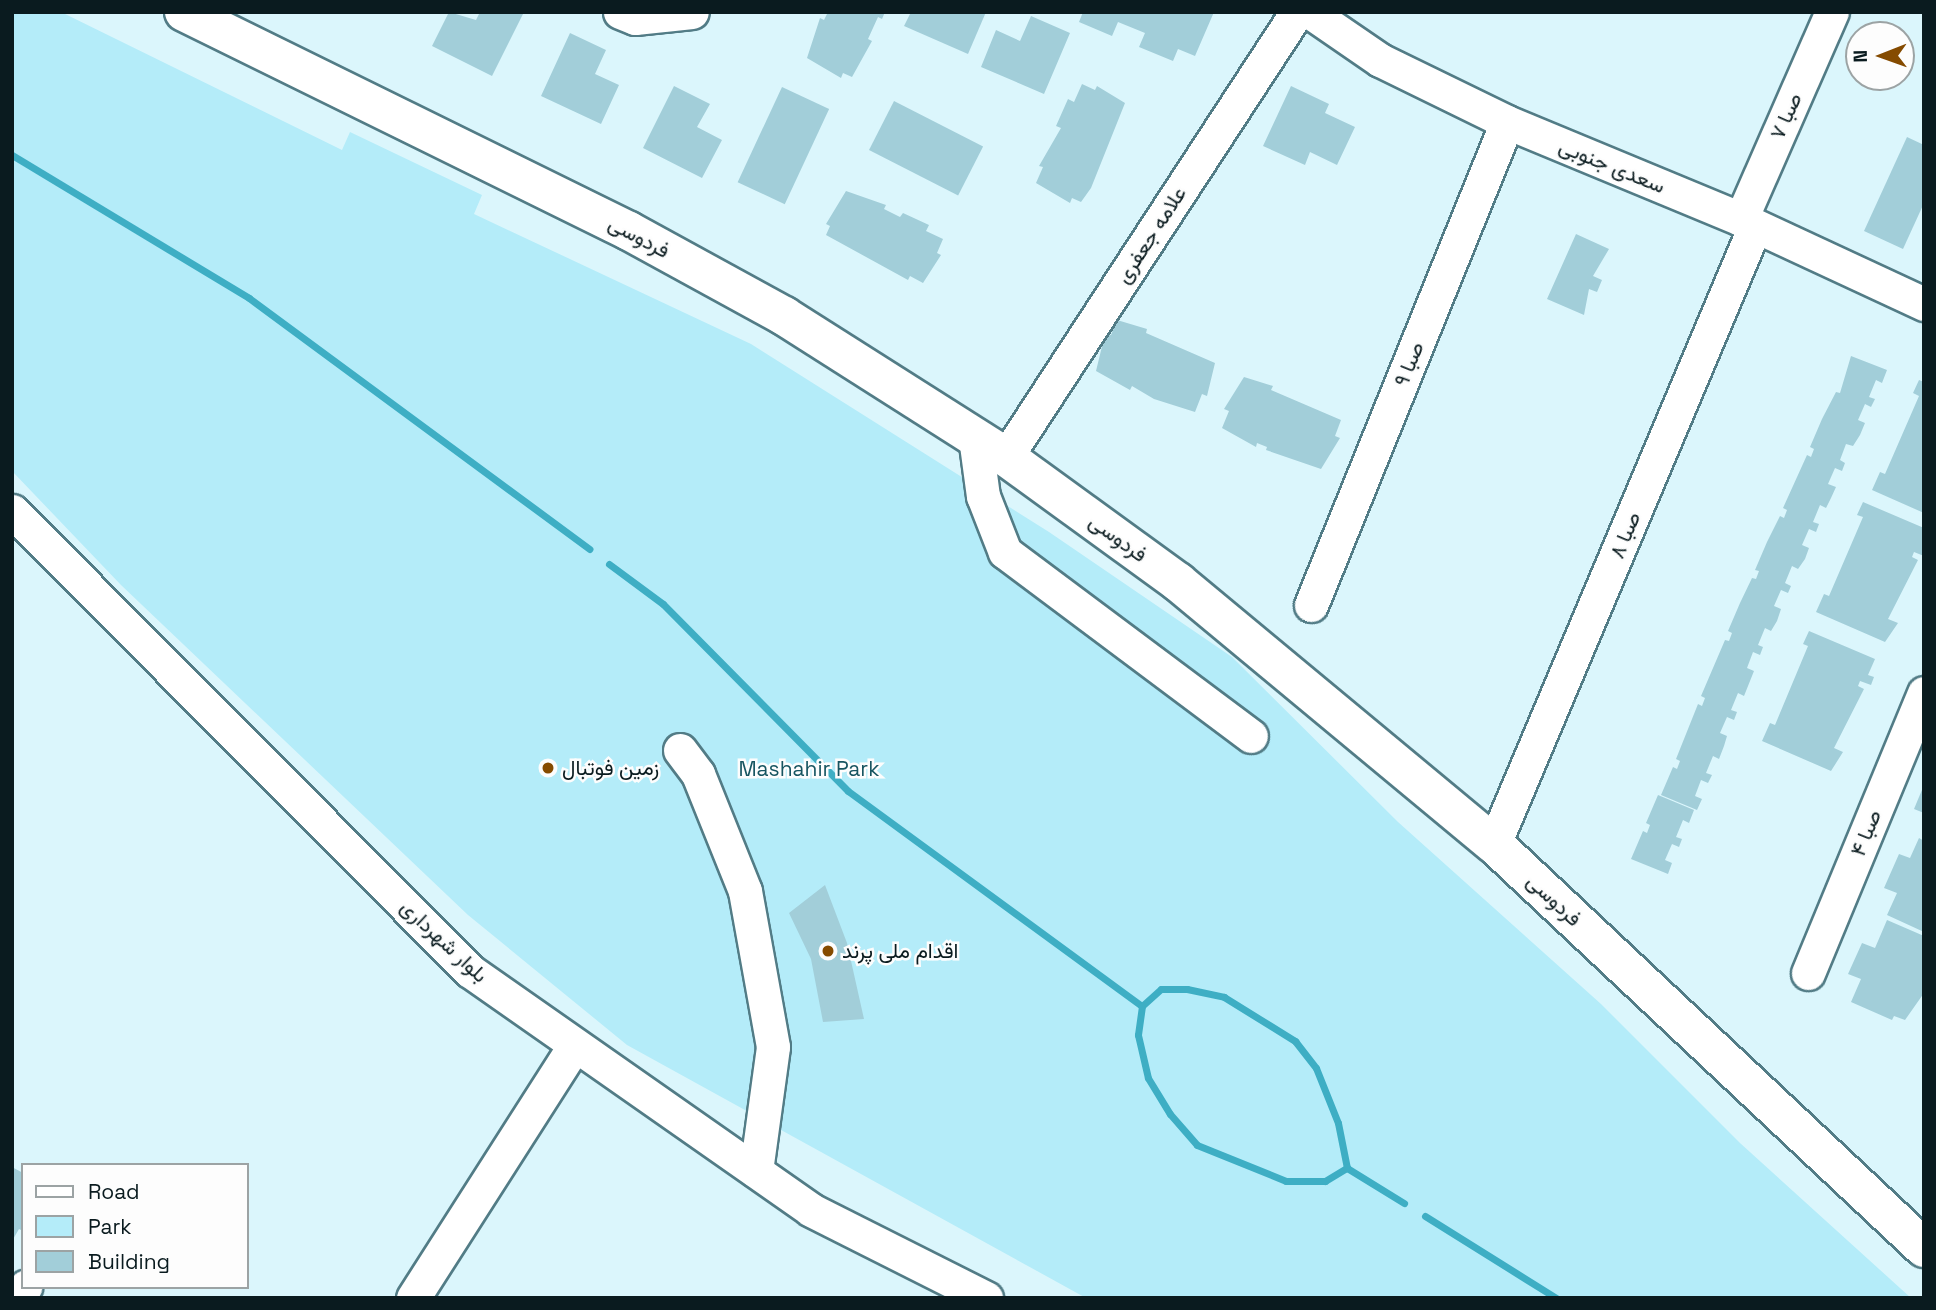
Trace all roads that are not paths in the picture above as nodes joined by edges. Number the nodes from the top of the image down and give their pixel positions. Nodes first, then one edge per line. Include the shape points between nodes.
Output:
1 (184, 12) edge
2 (620, 12) edge
3 (692, 12) edge
4 (1297, 12) edge
5 (1310, 12) edge
6 (1832, 12) edge
7 (1507, 122) junction
8 (1748, 222) junction
9 (1924, 304) edge
10 (990, 447) junction
11 (12, 511) edge
12 (1311, 605) dead end
13 (1924, 693) edge
14 (1251, 736) dead end
15 (680, 750) dead end
16 (1494, 844) junction
17 (1808, 973) dead end
18 (575, 1045) junction
19 (756, 1171) junction
20 (1924, 1248) edge
21 (412, 1298) edge
22 (986, 1298) edge

1 - 10 main road, فردوسی via 641,237 784,316
2 - 3 street via 635,18
4 - 10 street, علامه جعفری
5 - 7 street, سعدی جنوبی via 1380,60
6 - 8 street, صبا ۷
7 - 8 street, سعدی جنوبی
7 - 12 street, صبا ۹
8 - 9 street, سعدی جنوبی
8 - 16 street, صبا ۸
10 - 14 street via 983,496 1004,552
10 - 16 main road, فردوسی via 1178,582
11 - 18 street, بلوار شهرداری via 470,971
13 - 17 street, صبا ۴
15 - 19 street via 713,806 748,904 773,1047
16 - 20 main road, فردوسی
18 - 19 street, بلوار شهرداری
18 - 21 street
19 - 22 street, بلوار شهرداری via 811,1210

